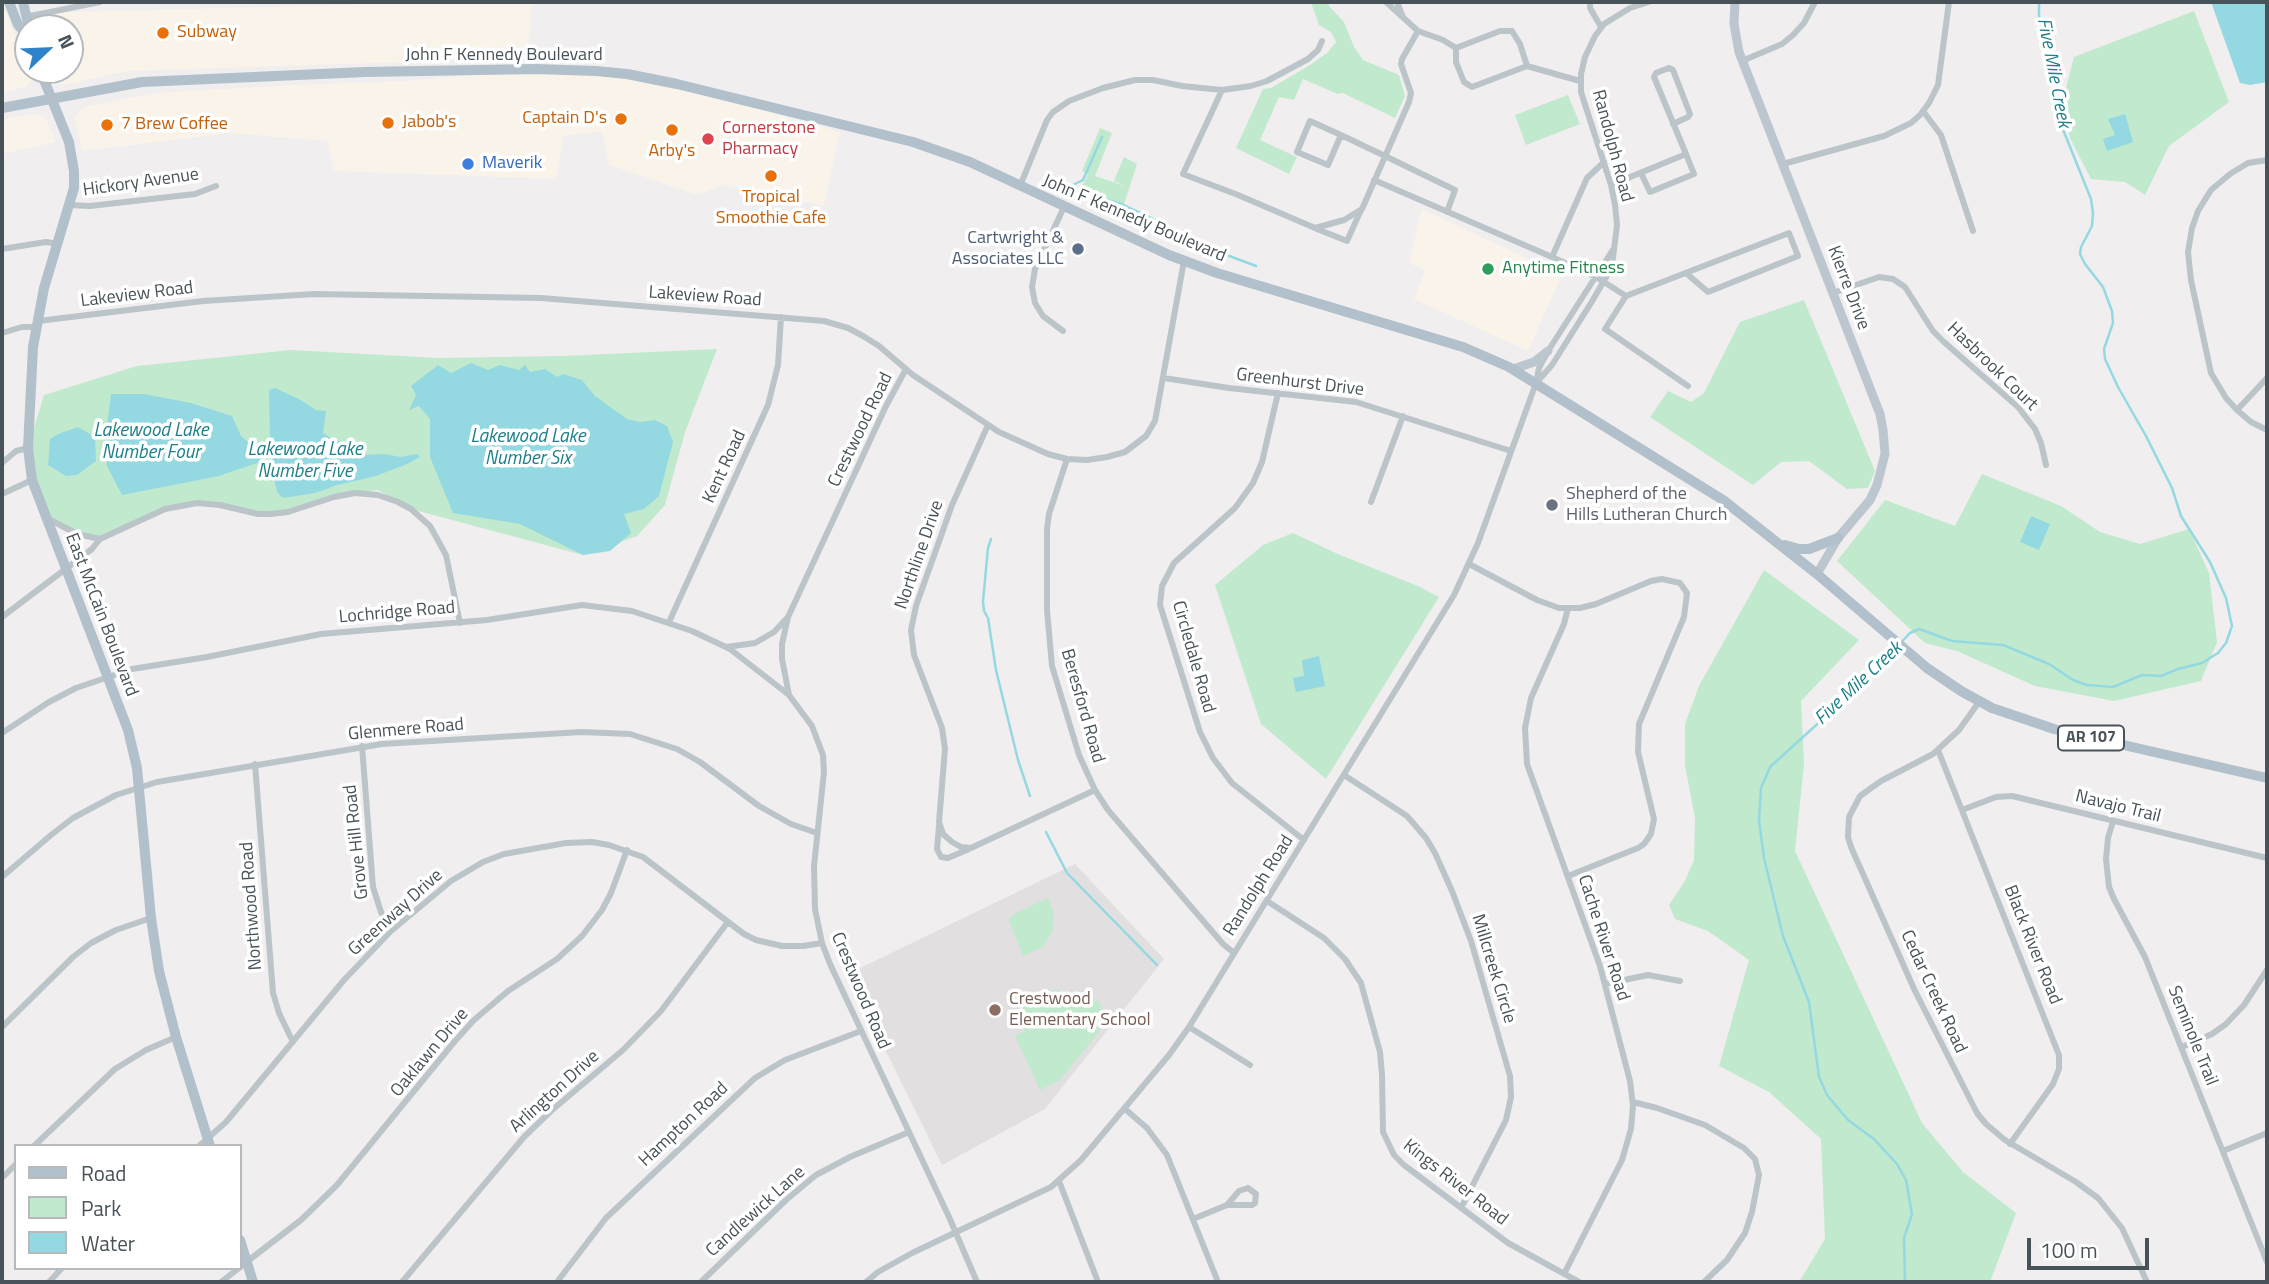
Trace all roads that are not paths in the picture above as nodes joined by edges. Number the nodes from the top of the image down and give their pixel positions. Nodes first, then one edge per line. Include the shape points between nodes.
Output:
1 (100, 2) edge
2 (1386, 2) edge
3 (1397, 2) edge
4 (1590, 2) edge
5 (1649, 2) edge
6 (1735, 2) edge
7 (1815, 2) edge
8 (1949, 2) edge
9 (1639, 3) edge
10 (42, 14) edge
11 (1404, 18) junction
12 (1601, 27) junction
13 (1418, 31) junction
14 (1322, 41) dead end
15 (1456, 48) junction
16 (1742, 61) junction
17 (1527, 65) junction
18 (1580, 81) junction
19 (45, 84) edge
20 (1222, 90) junction
21 (51, 99) junction
22 (2, 108) edge
23 (1923, 111) junction
24 (1674, 124) junction
25 (1341, 135) junction
26 (1686, 154) junction
27 (1385, 156) junction
28 (2267, 160) edge
29 (1604, 162) junction
30 (1783, 164) junction
31 (1641, 173) junction
32 (1374, 180) junction
33 (1611, 185) junction
34 (216, 186) dead end
35 (1020, 186) junction
36 (69, 205) junction
37 (1064, 207) junction
38 (1362, 209) junction
39 (1447, 212) junction
40 (1315, 228) junction
41 (1973, 231) dead end
42 (58, 244) junction
43 (1614, 248) junction
44 (2, 249) edge
45 (1552, 257) junction
46 (1184, 261) junction
47 (1686, 273) junction
48 (1596, 277) junction
49 (1603, 283) junction
50 (1833, 293) junction
51 (1626, 296) junction
52 (781, 317) junction
53 (37, 324) junction
54 (1063, 331) dead end
55 (2, 333) edge
56 (1548, 351) junction
57 (906, 369) junction
58 (1513, 369) junction
59 (1164, 378) junction
60 (2267, 378) edge
61 (1536, 383) junction
62 (1688, 386) dead end
63 (1278, 393) junction
64 (2237, 410) junction
65 (1404, 416) junction
66 (988, 425) junction
67 (2267, 430) edge
68 (28, 448) junction
69 (1511, 451) junction
70 (1067, 459) junction
71 (2, 463) edge
72 (2046, 465) dead end
73 (32, 480) junction
74 (2, 494) edge
75 (1371, 502) dead end
76 (46, 517) junction
77 (1838, 538) junction
78 (100, 539) junction
79 (1778, 543) junction
80 (1469, 564) junction
81 (66, 569) junction
82 (1817, 574) junction
83 (1568, 608) junction
84 (2, 617) edge
85 (788, 617) junction
86 (460, 622) junction
87 (669, 622) junction
88 (726, 647) junction
89 (109, 677) junction
90 (789, 695) junction
91 (1979, 702) junction
92 (2, 733) edge
93 (362, 747) junction
94 (1938, 750) junction
95 (255, 764) junction
96 (1344, 775) junction
97 (2267, 778) edge
98 (139, 788) junction
99 (1094, 790) junction
100 (1962, 810) junction
101 (2113, 821) junction
102 (939, 822) junction
103 (817, 833) junction
104 (1304, 840) junction
105 (971, 848) junction
106 (627, 850) junction
107 (2267, 858) edge
108 (1568, 876) junction
109 (2, 877) edge
110 (1267, 901) junction
111 (151, 918) junction
112 (727, 923) junction
113 (391, 931) junction
114 (822, 943) junction
115 (1234, 953) junction
116 (2267, 970) edge
117 (1680, 981) dead end
118 (1605, 984) junction
119 (2, 1027) edge
120 (1189, 1027) junction
121 (861, 1031) junction
122 (176, 1037) junction
123 (292, 1042) junction
124 (2182, 1047) junction
125 (1250, 1065) dead end
126 (1633, 1102) junction
127 (1125, 1109) junction
128 (909, 1132) junction
129 (2267, 1133) edge
130 (206, 1143) edge
131 (36, 1144) edge
132 (2010, 1144) junction
133 (2223, 1151) junction
134 (1059, 1181) junction
135 (1227, 1205) dead end
136 (1461, 1208) junction
137 (1193, 1219) junction
138 (956, 1233) junction
139 (2265, 1250) edge
140 (2267, 1262) edge
141 (242, 1266) edge
142 (237, 1270) edge
143 (1564, 1274) junction
144 (221, 1282) edge
145 (253, 1282) edge
146 (402, 1282) edge
147 (557, 1282) edge
148 (701, 1282) edge
149 (866, 1282) edge
150 (977, 1282) edge
151 (1098, 1282) edge
152 (1218, 1282) edge
153 (1579, 1282) edge
154 (1704, 1282) edge
155 (2147, 1282) edge

1 - 10 street
2 - 11 street
3 - 11 street
4 - 12 street
5 - 9 street
6 - 16 street, Kierre Drive via 1735,37
7 - 16 street via 1804,23 1782,44
8 - 23 street via 1938,85
9 - 12 street
11 - 13 street
12 - 18 street, Randolph Road via 1587,51
13 - 15 street
13 - 27 street via 1401,64 1411,93 1409,102
14 - 20 street via 1308,59 1267,81
15 - 17 street via 1512,31
15 - 17 street via 1464,82 1472,87
16 - 30 street, Kierre Drive
17 - 18 street
18 - 29 street, Randolph Road
19 - 21 main road, East McCain Boulevard
20 - 35 street via 1135,80 1069,101 1047,120
20 - 40 street via 1183,174
21 - 22 main road, John F Kennedy Boulevard / AR 107
21 - 35 main road, John F Kennedy Boulevard / AR 107 via 142,82 265,76 536,69 613,72 913,142
21 - 36 main road, East McCain Boulevard via 73,157 74,188
23 - 30 street via 1897,131
23 - 41 street via 1941,135
24 - 24 street via 1654,77 1670,68 1690,114
24 - 26 street
25 - 25 street via 1310,121 1297,152 1328,165
25 - 27 street
26 - 31 street
26 - 31 street via 1693,174 1650,192
27 - 32 street
27 - 39 street via 1455,190
28 - 64 street via 2248,163 2216,185 2198,211 2189,242 2191,280 2207,362
29 - 33 street, Randolph Road
29 - 45 street via 1587,178
30 - 50 street, Kierre Drive
31 - 33 street
32 - 38 street
32 - 39 street
33 - 43 street, Randolph Road
34 - 36 street, Hickory Avenue via 195,194
35 - 37 main road, John F Kennedy Boulevard / AR 107
36 - 42 main road, East McCain Boulevard
37 - 46 main road, John F Kennedy Boulevard / AR 107
37 - 54 street via 1032,282 1038,309
38 - 40 street
38 - 40 street via 1347,241
39 - 45 street
42 - 44 street
42 - 53 main road, East McCain Boulevard
43 - 48 street, Randolph Road
43 - 49 street, Randolph Road
45 - 48 street
46 - 58 main road, John F Kennedy Boulevard / AR 107 via 1463,347
46 - 59 street, Lakeview Road
47 - 47 street via 1789,233 1798,256 1708,292
47 - 51 street
48 - 49 street
48 - 56 street, Randolph Road
49 - 51 street
49 - 61 street, Randolph Road
50 - 72 street, Hasbrook Court via 1879,277 1905,287 1933,331 2018,407 2035,429
50 - 77 street, Kierre Drive via 1880,414 1885,448 1883,468 1870,500
51 - 62 street via 1605,329
52 - 53 street, Lakeview Road via 541,299 314,294 203,301
52 - 57 street, Lakeview Road via 848,328
52 - 87 street, Kent Road via 778,365 768,405
53 - 55 street, Lakeview Road
53 - 68 main road, East McCain Boulevard
56 - 58 street
56 - 61 street, Randolph Road
57 - 66 street, Lakeview Road
57 - 85 street, Crestwood Road
58 - 61 main road, John F Kennedy Boulevard / AR 107
59 - 63 street, Greenhurst Drive
59 - 70 street, Lakeview Road via 1155,421 1141,441 1107,457
60 - 64 street
61 - 69 street, Randolph Road
61 - 79 main road, John F Kennedy Boulevard / AR 107 via 1709,490
63 - 65 street, Greenhurst Drive via 1356,402
63 - 104 street, Circledale Road via 1253,483 1235,508 1174,563 1162,586 1160,606 1200,732 1213,758 1233,783
64 - 67 street
65 - 69 street, Greenhurst Drive
65 - 75 street
66 - 70 street, Lakeview Road via 1024,445
66 - 102 street, Northline Drive via 952,505 911,630 914,655 942,728 945,749
68 - 71 street
68 - 73 main road, East McCain Boulevard
69 - 80 street, Randolph Road
70 - 99 street, Beresford Road via 1047,529 1048,640 1068,721
73 - 74 street
73 - 76 main road, East McCain Boulevard
76 - 78 street via 77,534
76 - 81 main road, East McCain Boulevard
77 - 79 main road via 1809,549
77 - 82 street, Kierre Drive
78 - 81 street
78 - 86 street via 188,503 270,514 350,494 378,495 411,509 436,535 446,555
79 - 82 main road, John F Kennedy Boulevard / AR 107
80 - 83 street via 1545,603
80 - 96 street, Randolph Road
81 - 84 street
81 - 89 main road, East McCain Boulevard
82 - 91 main road, John F Kennedy Boulevard / AR 107 via 1927,668
83 - 108 street, Cache River Road via 1531,698 1525,738 1531,775
83 - 108 street via 1596,604 1662,579 1680,583 1687,593 1684,617 1639,724 1639,757 1654,819 1651,834 1638,848
85 - 88 street, Crestwood Road via 775,632 755,643
85 - 90 street, Crestwood Road via 782,659
86 - 87 street, Lochridge Road via 582,605 615,607
86 - 89 street, Lochridge Road via 321,634
87 - 88 street, Lochridge Road
88 - 90 street, Lochridge Road
89 - 92 street, Lochridge Road via 49,702
89 - 98 main road, East McCain Boulevard via 128,730
90 - 103 street, Crestwood Road via 822,748
91 - 94 street, Cedar Creek Road
91 - 97 main road, John F Kennedy Boulevard / AR 107 via 2054,729
93 - 95 street, Glenmere Road
93 - 103 street, Glenmere Road via 581,732 630,734 687,754 759,806
93 - 113 street, Grove Hill Road via 373,887
94 - 100 street, Black River Road
94 - 132 street, Cedar Creek Road via 1866,790 1851,810 1848,836 1915,991 1969,1099 1986,1124
95 - 98 street, Glenmere Road
95 - 123 street, Northwood Road via 273,993
96 - 104 street, Randolph Road
96 - 136 street, Millcreek Circle via 1407,816 1426,838 1471,941 1510,1076 1506,1120
98 - 109 street, Glenmere Road via 73,818
98 - 111 main road, East McCain Boulevard
99 - 105 street, Northline Drive
99 - 115 street, Beresford Road via 1120,826
100 - 101 street, Navajo Trail via 2004,795
100 - 132 street, Black River Road via 2059,1055 2053,1084
101 - 107 street, Navajo Trail
101 - 124 street, Seminole Trail via 2106,848 2109,887 2145,957
102 - 105 street via 947,838
102 - 105 street, Northline Drive via 937,849 942,857
103 - 114 street, Crestwood Road via 813,892
104 - 110 street, Randolph Road
106 - 112 street, Greenway Drive via 661,870
106 - 113 street, Greenway Drive via 575,842 504,854 451,881
106 - 141 street, Oaklawn Drive via 607,901 582,936 474,1020 337,1185
108 - 118 street, Cache River Road
110 - 115 street, Randolph Road
110 - 136 street, Kings River Road via 1324,938 1354,970 1368,1002 1380,1052 1384,1139 1404,1165
111 - 119 street via 108,934 79,952
111 - 122 main road, East McCain Boulevard
112 - 114 street, Greenway Drive via 773,945
112 - 146 street, Arlington Drive via 661,1011 524,1137
113 - 123 street, Greenway Drive
114 - 121 street, Crestwood Road
115 - 120 street, Randolph Road
116 - 124 street via 2226,1024
117 - 118 street via 1648,975
118 - 126 street, Cache River Road
120 - 125 street
120 - 127 street, Randolph Road
121 - 128 street, Crestwood Road
121 - 147 street, Hampton Road via 785,1060 755,1078 615,1209
122 - 130 main road, East McCain Boulevard
122 - 131 street via 115,1069
123 - 130 street, Greenway Drive
124 - 133 street, Seminole Trail
126 - 143 street, Cache River Road via 1622,1160
126 - 154 street via 1705,1125 1755,1159 1759,1175 1745,1233 1727,1260
127 - 134 street, Randolph Road
127 - 137 street via 1167,1155
128 - 138 street, Crestwood Road
128 - 148 street, Candlewick Lane via 816,1175
129 - 133 street
132 - 155 street, Cedar Creek Road via 2098,1198 2123,1228
133 - 139 street, Seminole Trail
134 - 138 street, Randolph Road
134 - 151 street
135 - 137 street
136 - 143 street, Kings River Road via 1508,1243
137 - 152 street
138 - 149 street, Randolph Road via 894,1262
138 - 150 street, Crestwood Road
139 - 140 street, Seminole Trail
141 - 145 main road
142 - 144 street, Oaklawn Drive
143 - 153 street, Kings River Road

